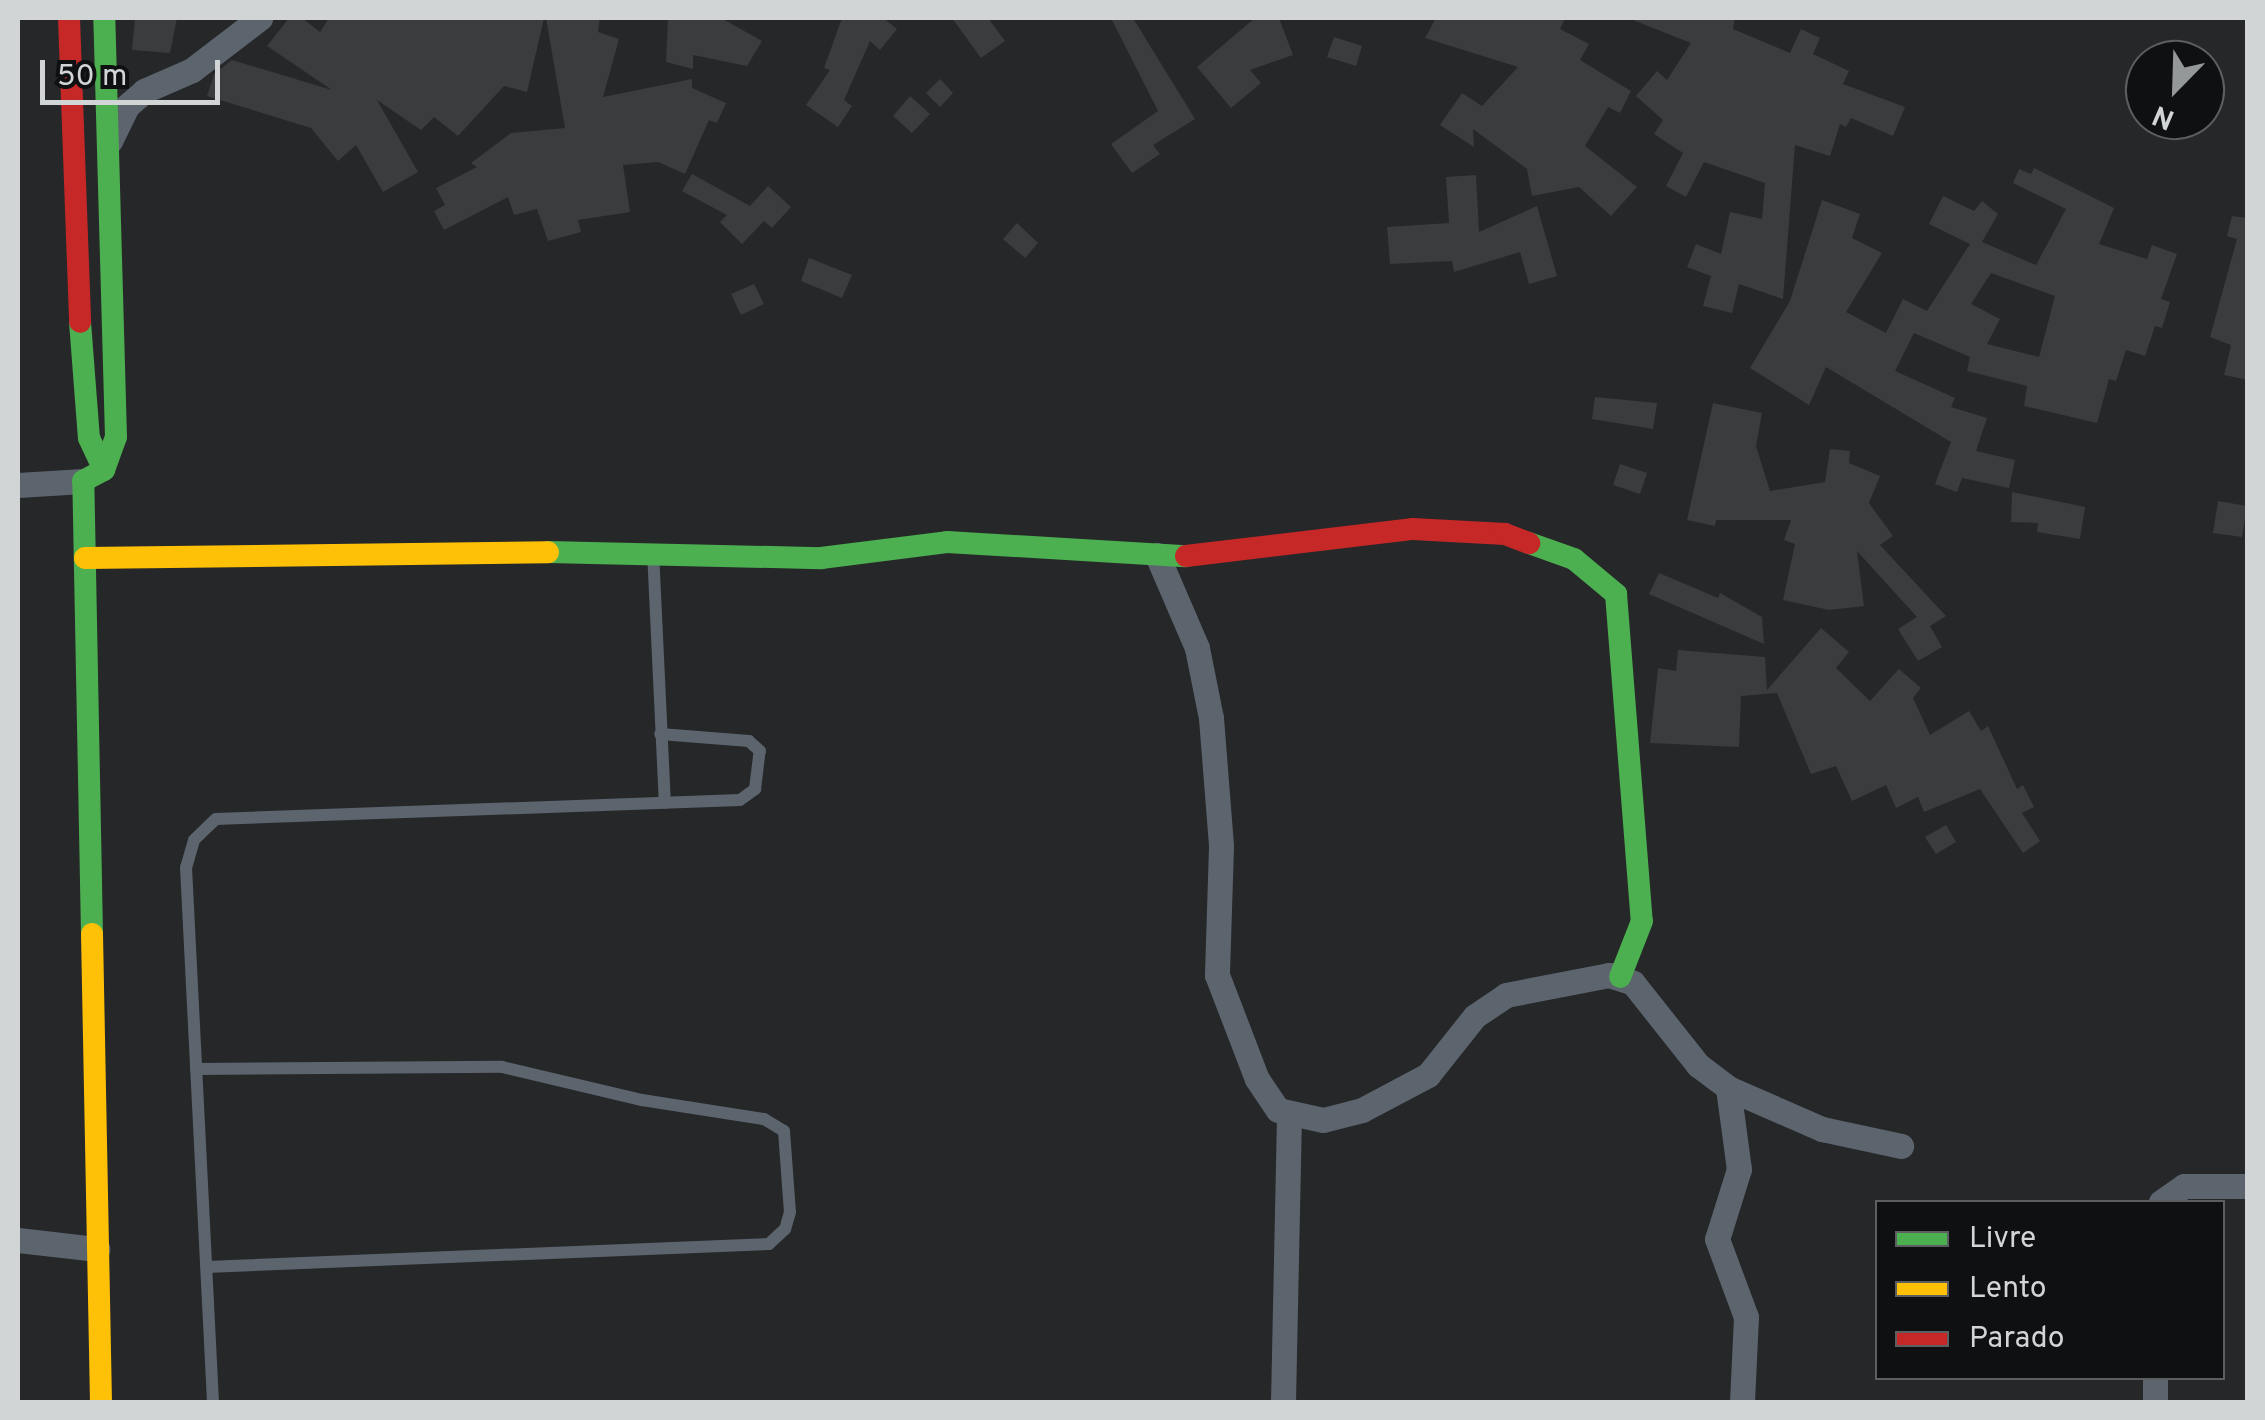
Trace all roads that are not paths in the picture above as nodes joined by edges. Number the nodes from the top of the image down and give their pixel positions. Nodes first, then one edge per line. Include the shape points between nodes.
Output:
1 (69, 18) edge
2 (104, 18) edge
3 (260, 18) edge
4 (107, 152) junction
5 (93, 475) junction
6 (18, 485) edge
7 (653, 551) junction
8 (1157, 555) junction
9 (85, 558) junction
10 (660, 734) junction
11 (665, 803) junction
12 (1620, 976) junction
13 (196, 1069) junction
14 (1728, 1088) junction
15 (1288, 1115) junction
16 (1901, 1146) dead end
17 (2248, 1186) edge
18 (2162, 1200) edge
19 (18, 1240) edge
20 (97, 1249) junction
21 (206, 1266) junction
22 (101, 1402) edge
23 (213, 1402) edge
24 (1283, 1402) edge
25 (1742, 1402) edge

1 - 5 street via 82,366
2 - 4 street
3 - 4 street via 192,70 144,90 127,106
4 - 5 street via 116,437
5 - 6 street
5 - 9 street
7 - 8 street via 821,558 947,542
7 - 9 street
7 - 10 lane
8 - 12 street via 1232,553 1414,530 1488,530 1553,549 1606,580 1619,607 1642,921
8 - 15 street via 1197,648 1211,718 1221,846 1217,975 1257,1079 1268,1100
9 - 20 street
10 - 11 lane
10 - 11 lane via 733,736 756,746 761,762 755,788 740,800
11 - 13 lane via 208,823 194,840 186,868
12 - 14 street via 1637,987 1698,1065
12 - 15 street via 1506,995 1474,1016 1412,1086 1342,1118
13 - 21 lane
13 - 21 lane via 502,1067 642,1100 764,1119 784,1131 790,1212 786,1229 769,1244
14 - 16 street via 1822,1129
14 - 25 street via 1738,1168 1717,1239 1746,1318
15 - 24 street
17 - 18 street via 2184,1186
19 - 20 street
20 - 22 street
21 - 23 lane

